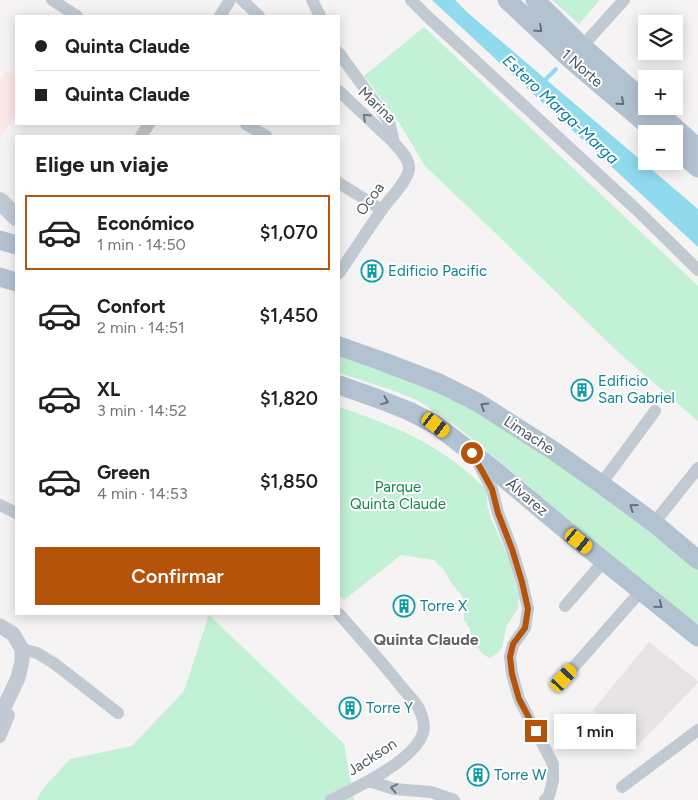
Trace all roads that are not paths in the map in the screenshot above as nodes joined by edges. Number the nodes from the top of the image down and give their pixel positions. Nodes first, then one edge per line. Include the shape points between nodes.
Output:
1 (52, 0) edge
2 (230, 0) edge
3 (242, 0) edge
4 (312, 0) edge
5 (411, 0) edge
6 (508, 0) edge
7 (535, 0) edge
8 (624, 0) edge
9 (75, 15) edge
10 (221, 15) edge
11 (258, 15) edge
12 (320, 15) edge
13 (576, 52) junction
14 (340, 53) edge
15 (340, 92) edge
16 (638, 96) edge
17 (661, 115) edge
18 (248, 125) edge
19 (649, 125) edge
20 (264, 135) edge
21 (394, 143) junction
22 (698, 148) edge
23 (683, 156) edge
24 (698, 168) edge
25 (340, 184) edge
26 (0, 192) edge
27 (15, 198) edge
28 (0, 201) edge
29 (382, 210) junction
30 (15, 216) edge
31 (0, 240) edge
32 (15, 245) edge
33 (698, 270) edge
34 (340, 272) edge
35 (0, 277) edge
36 (15, 282) edge
37 (340, 346) edge
38 (340, 385) edge
39 (655, 411) dead end
40 (472, 453) junction
41 (698, 468) edge
42 (601, 484) junction
43 (0, 505) edge
44 (15, 512) edge
45 (654, 523) junction
46 (698, 560) edge
47 (604, 561) junction
48 (641, 591) junction
49 (565, 606) dead end
50 (340, 615) edge
51 (0, 626) edge
52 (698, 637) edge
53 (22, 649) junction
54 (564, 678) dead end
55 (118, 713) dead end
56 (5, 716) edge
57 (698, 730) edge
58 (0, 737) edge
59 (369, 781) junction
60 (622, 787) dead end
61 (331, 800) edge
62 (454, 800) edge
63 (545, 800) edge

1 - 9 street
2 - 10 street
3 - 11 street
4 - 12 street
5 - 33 street
6 -> 13 main road, 1 Norte
7 - 13 main road, 1 Norte
8 - 13 street
13 - 16 main road, 1 Norte
13 -> 19 main road, 1 Norte
14 - 21 street via 389,122
21 -> 15 street, Marina
17 - 22 main road
18 - 20 street
21 - 29 street, Ocoa via 406,159 409,171
23 - 24 main road
25 - 29 street
26 - 27 main road
28 - 30 main road
29 - 34 street, Ocoa
31 - 32 main road
35 - 36 main road
42 -> 37 main road, Limache via 477,402 439,383
38 -> 40 main road, Álvarez via 409,411 436,425
39 - 42 street
40 - 47 main road, Álvarez
40 - 63 street via 492,489 528,609 525,628 513,644 510,657 519,699 553,764 553,780
41 - 45 street
45 -> 42 main road, Limache
43 - 44 street
45 - 46 main road, Limache
47 - 48 main road, Álvarez
47 - 49 street
48 -> 52 main road, Álvarez
48 - 54 street
50 - 59 street, Jackson via 392,674 420,710 424,723 417,744
51 - 53 street via 13,634
53 - 55 street via 37,653 55,664
53 - 56 street via 18,678
56 - 58 street
57 - 60 street
59 - 61 street, Jackson
62 -> 59 street via 431,792 394,789

